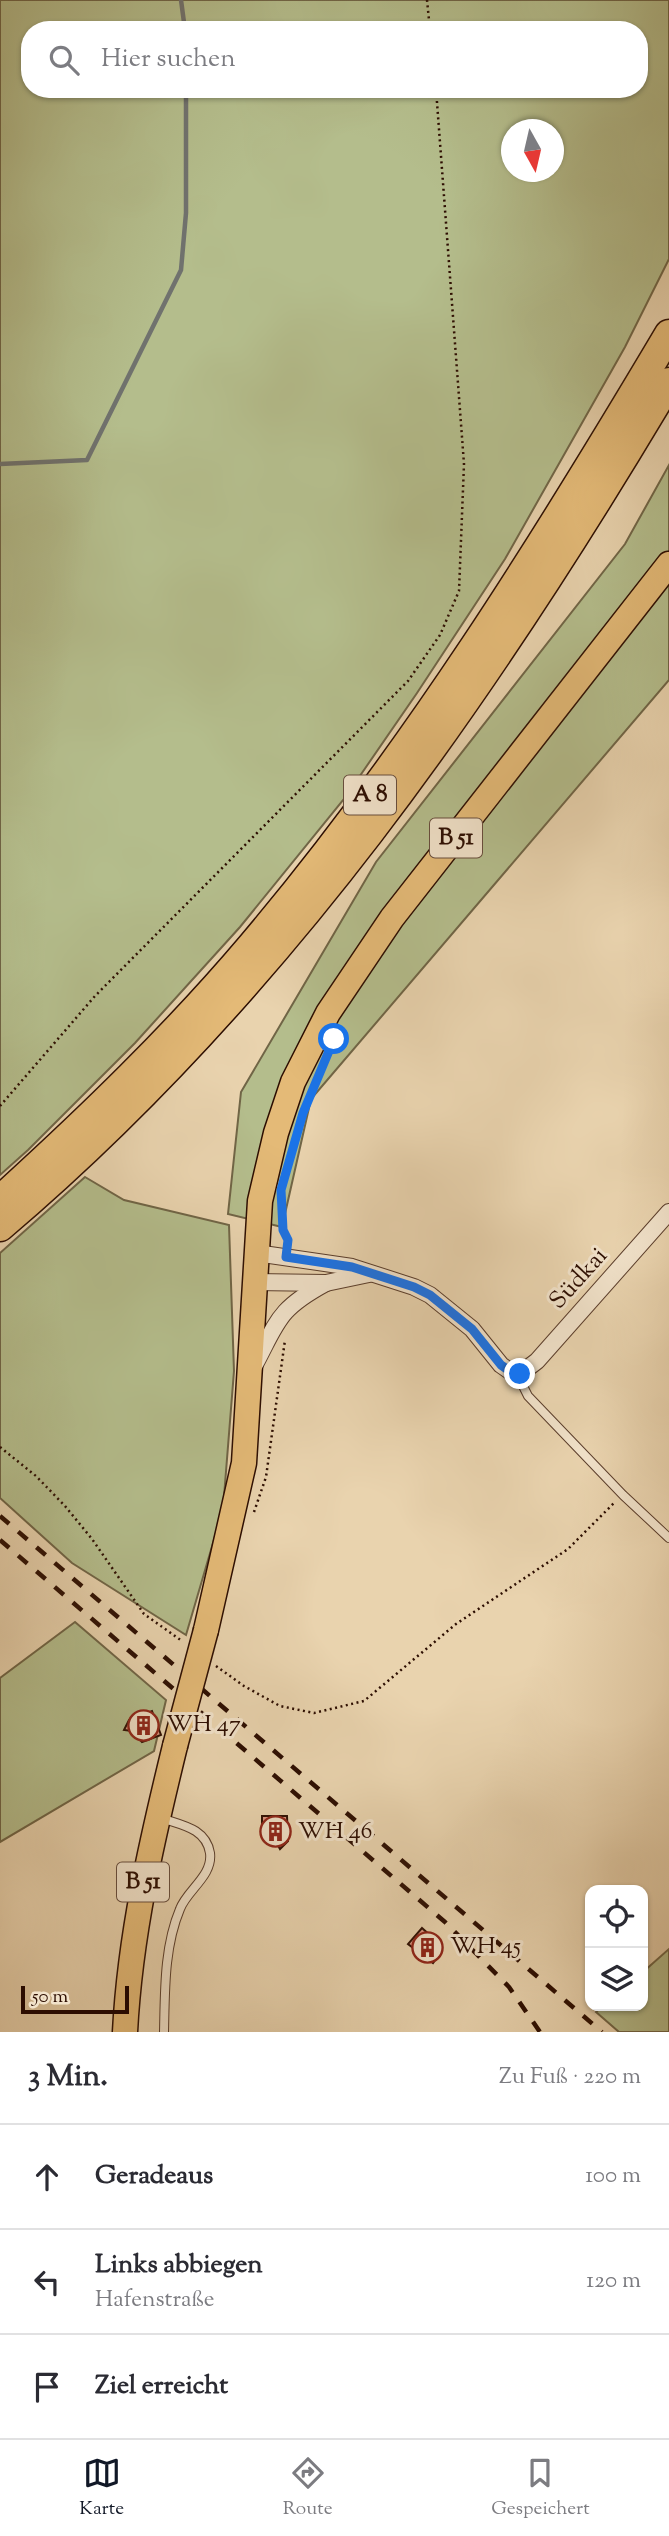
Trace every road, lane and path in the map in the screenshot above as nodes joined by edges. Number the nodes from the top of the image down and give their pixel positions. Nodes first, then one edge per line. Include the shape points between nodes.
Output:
1 (427, 0) edge
2 (429, 21) edge
3 (437, 98) edge
4 (669, 334) edge
5 (669, 382) edge
6 (669, 564) edge
7 (0, 1106) edge
8 (281, 1190) dead end
9 (0, 1200) edge
10 (669, 1212) edge
11 (0, 1227) edge
12 (256, 1253) junction
13 (286, 1257) junction
14 (369, 1274) junction
15 (254, 1282) junction
16 (326, 1283) junction
17 (285, 1338) dead end
18 (251, 1374) junction
19 (520, 1374) junction
20 (0, 1447) edge
21 (623, 1495) junction
22 (253, 1516) dead end
23 (669, 1538) edge
24 (197, 1638) junction
25 (211, 1662) dead end
26 (158, 1817) junction
27 (126, 2028) edge
28 (163, 2032) edge

1 - 2 path
3 - 7 path via 464,464 459,591 440,635 408,681 95,996
4 - 9 highway, A 8 via 546,539 418,728 324,856 187,1019
5 - 11 highway, A 8 via 531,605 339,872 202,1033
6 - 12 main road, B 51 via 392,918 328,1013 293,1082 276,1133 260,1201
8 - 13 path
10 - 19 street, Südkai via 537,1361
12 - 13 street
12 - 15 main road, B 51
13 - 14 street
14 - 16 street
14 - 19 street via 430,1295 472,1329 501,1365
15 - 16 street
15 - 18 main road, B 51
16 - 18 street via 279,1317
17 - 22 path via 266,1477
18 - 24 main road, B 51 via 242,1476
19 - 21 lane via 528,1396
20 - 24 path via 65,1506 145,1614
21 - 23 lane
21 - 25 path via 568,1549 456,1624 364,1701 314,1713 280,1706
24 - 26 main road, B 51, bridge
26 - 27 main road, B 51 via 132,1952
26 - 28 lane via 197,1830 211,1856 205,1874 180,1908 174,1928

